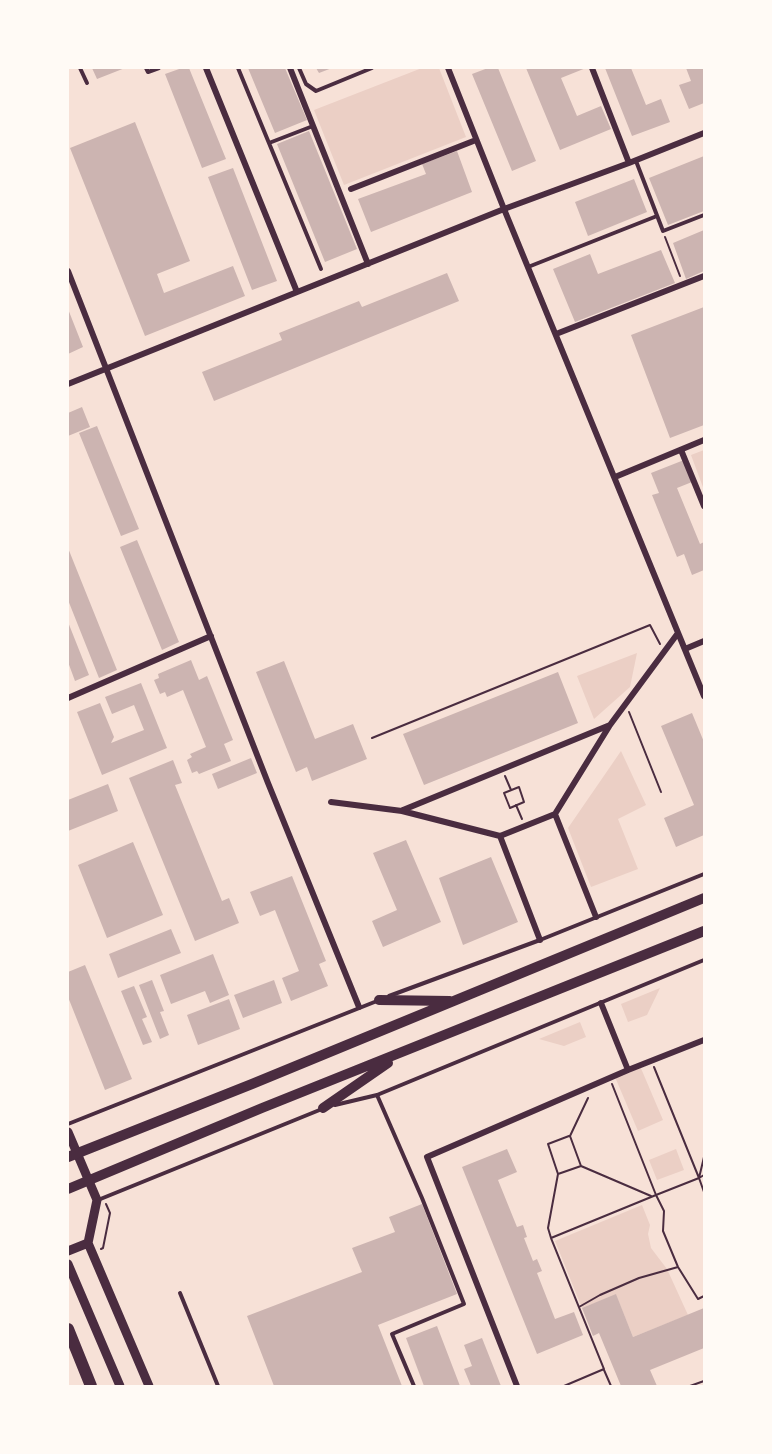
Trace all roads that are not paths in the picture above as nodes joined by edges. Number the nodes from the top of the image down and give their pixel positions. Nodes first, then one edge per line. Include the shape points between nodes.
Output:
1 (80, 68) edge
2 (146, 68) edge
3 (159, 68) edge
4 (206, 68) edge
5 (238, 68) edge
6 (290, 68) edge
7 (299, 68) edge
8 (372, 68) edge
9 (448, 68) edge
10 (592, 68) edge
11 (87, 83) dead end
12 (314, 125) junction
13 (705, 133) edge
14 (476, 140) junction
15 (269, 144) junction
16 (632, 162) junction
17 (351, 189) dead end
18 (504, 209) junction
19 (705, 215) edge
20 (657, 216) junction
21 (368, 264) junction
22 (528, 267) junction
23 (321, 269) dead end
24 (68, 272) edge
25 (705, 276) edge
26 (297, 292) junction
27 (556, 334) junction
28 (105, 368) junction
29 (68, 384) edge
30 (705, 440) edge
31 (681, 450) junction
32 (615, 477) junction
33 (705, 506) edge
34 (678, 633) junction
35 (211, 636) junction
36 (705, 641) edge
37 (685, 649) junction
38 (705, 696) edge
39 (68, 698) edge
40 (610, 725) junction
41 (331, 802) dead end
42 (402, 811) junction
43 (555, 814) junction
44 (500, 836) junction
45 (705, 874) edge
46 (705, 898) edge
47 (596, 917) junction
48 (705, 931) edge
49 (540, 940) junction
50 (705, 960) edge
51 (379, 1000) junction
52 (456, 1001) junction
53 (602, 1003) junction
54 (359, 1007) junction
55 (705, 1040) edge
56 (403, 1053) junction
57 (628, 1070) junction
58 (377, 1095) junction
59 (323, 1108) junction
60 (68, 1124) edge
61 (68, 1132) edge
62 (68, 1157) edge
63 (68, 1189) edge
64 (97, 1200) junction
65 (88, 1243) junction
66 (68, 1251) edge
67 (68, 1264) edge
68 (180, 1293) dead end
69 (68, 1329) edge
70 (91, 1386) edge
71 (120, 1386) edge
72 (148, 1386) edge
73 (218, 1386) edge
74 (414, 1386) edge
75 (516, 1386) edge

1 - 11 lane
2 - 3 lane via 148,72
4 - 26 street
5 - 15 lane
6 - 12 street
7 - 8 lane via 306,84 316,91
9 - 14 street
10 - 16 street
12 - 15 lane
12 - 21 street
13 - 16 street
14 - 17 street
14 - 18 street
15 - 23 lane
16 - 18 street
16 - 20 lane
18 - 21 street
18 - 22 street
19 - 20 lane via 663,231
20 - 22 lane
21 - 26 street
22 - 27 street
24 - 28 street
25 - 27 street
26 - 28 street
27 - 32 street
28 - 29 street
28 - 35 street
30 - 31 street
31 - 32 street
31 - 33 street
32 - 34 street
34 - 37 street
34 - 40 street
35 - 39 street
35 - 54 street
36 - 37 street
37 - 38 street
40 - 42 street
40 - 43 street
41 - 42 street
42 - 44 street
43 - 44 street
43 - 47 street
44 - 49 street
45 - 47 lane
46 - 52 main road
47 - 49 lane
48 - 56 main road
49 - 51 lane
50 - 53 lane
51 - 52 main road
51 - 54 lane
52 - 62 main road
53 - 57 street
53 - 58 lane
54 - 60 lane
55 - 57 street
56 - 59 main road
56 - 63 main road
57 - 75 street via 427,1157
58 - 59 lane
58 - 74 lane via 464,1304 392,1334
59 - 64 lane
61 - 64 street
64 - 65 street
65 - 66 street
65 - 72 street
67 - 71 street
68 - 73 lane
69 - 70 highway

